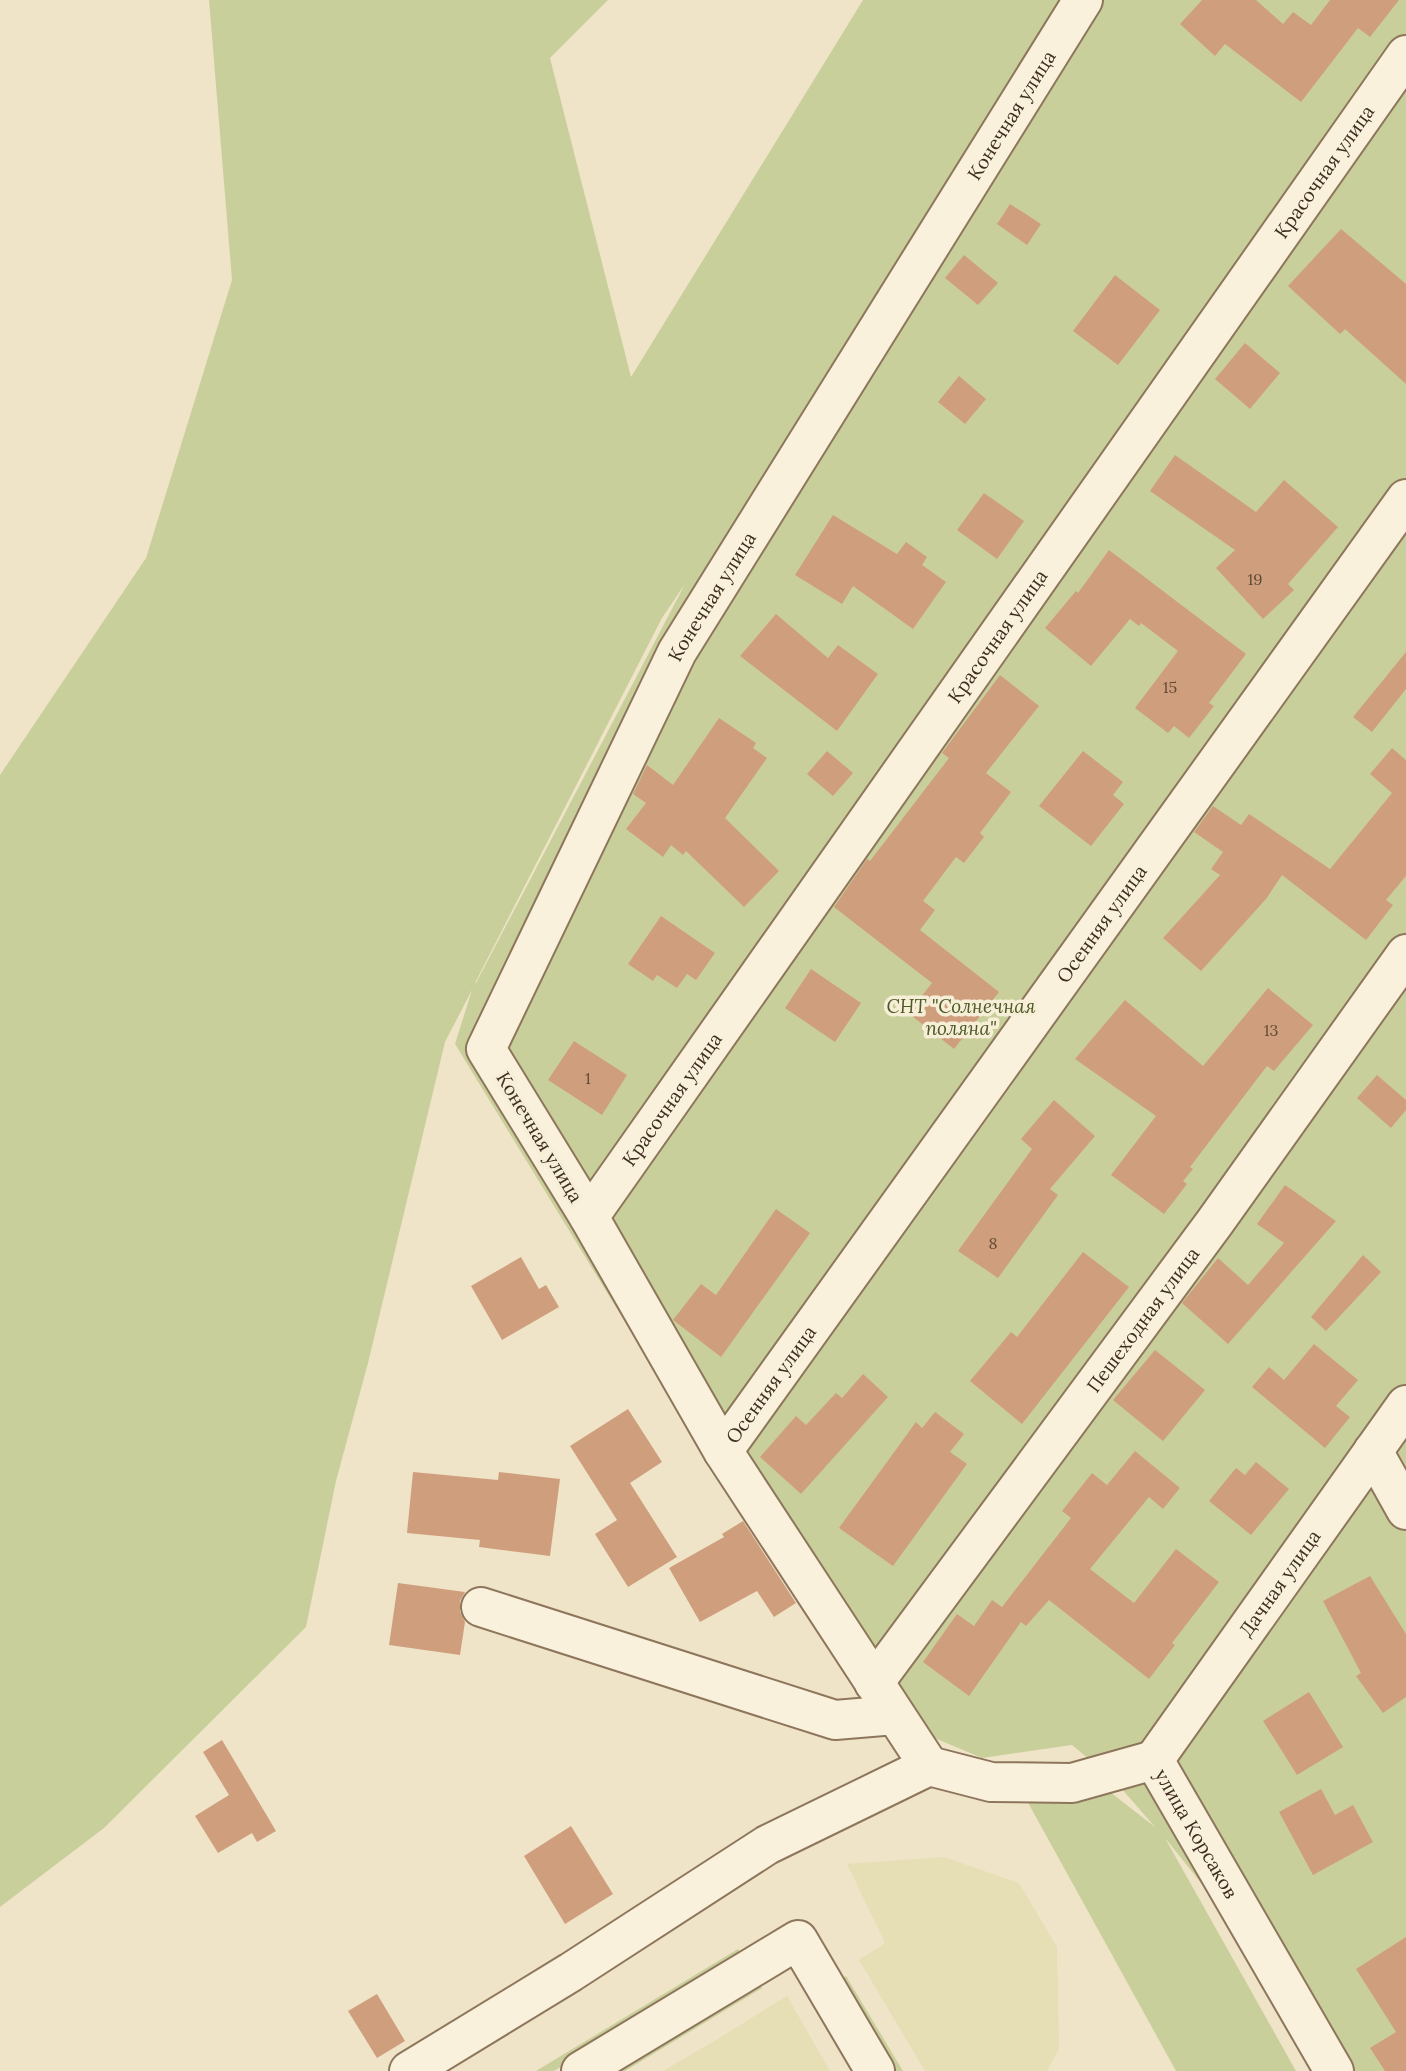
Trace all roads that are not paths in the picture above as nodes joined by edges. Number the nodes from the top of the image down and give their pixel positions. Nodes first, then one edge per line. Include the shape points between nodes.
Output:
1 (1083, 0) edge
2 (1406, 55) edge
3 (1406, 499) edge
4 (1406, 954) edge
5 (589, 1217) junction
6 (1406, 1405) edge
7 (723, 1451) junction
8 (1373, 1451) junction
9 (1406, 1510) edge
10 (481, 1607) dead end
11 (874, 1683) junction
12 (895, 1715) junction
13 (1154, 1760) junction
14 (929, 1766) junction
15 (409, 2071) edge
16 (581, 2071) edge
17 (876, 2071) edge
18 (1334, 2071) edge

1 - 5 street, Конечная улица via 677,652 486,1049
2 - 5 street, Красочная улица
3 - 7 street, Осенняя улица
4 - 11 street, Пешеходная улица via 1215,1222
5 - 7 street
6 - 8 street, Дачная улица
7 - 11 street
8 - 9 street
8 - 13 street, Дачная улица
10 - 12 street via 835,1720
11 - 12 street
12 - 14 street
13 - 14 street, улица Корсаков via 1072,1783 991,1782
13 - 18 street, улица Корсаков
14 - 15 street via 767,1845
16 - 17 street via 798,1940

